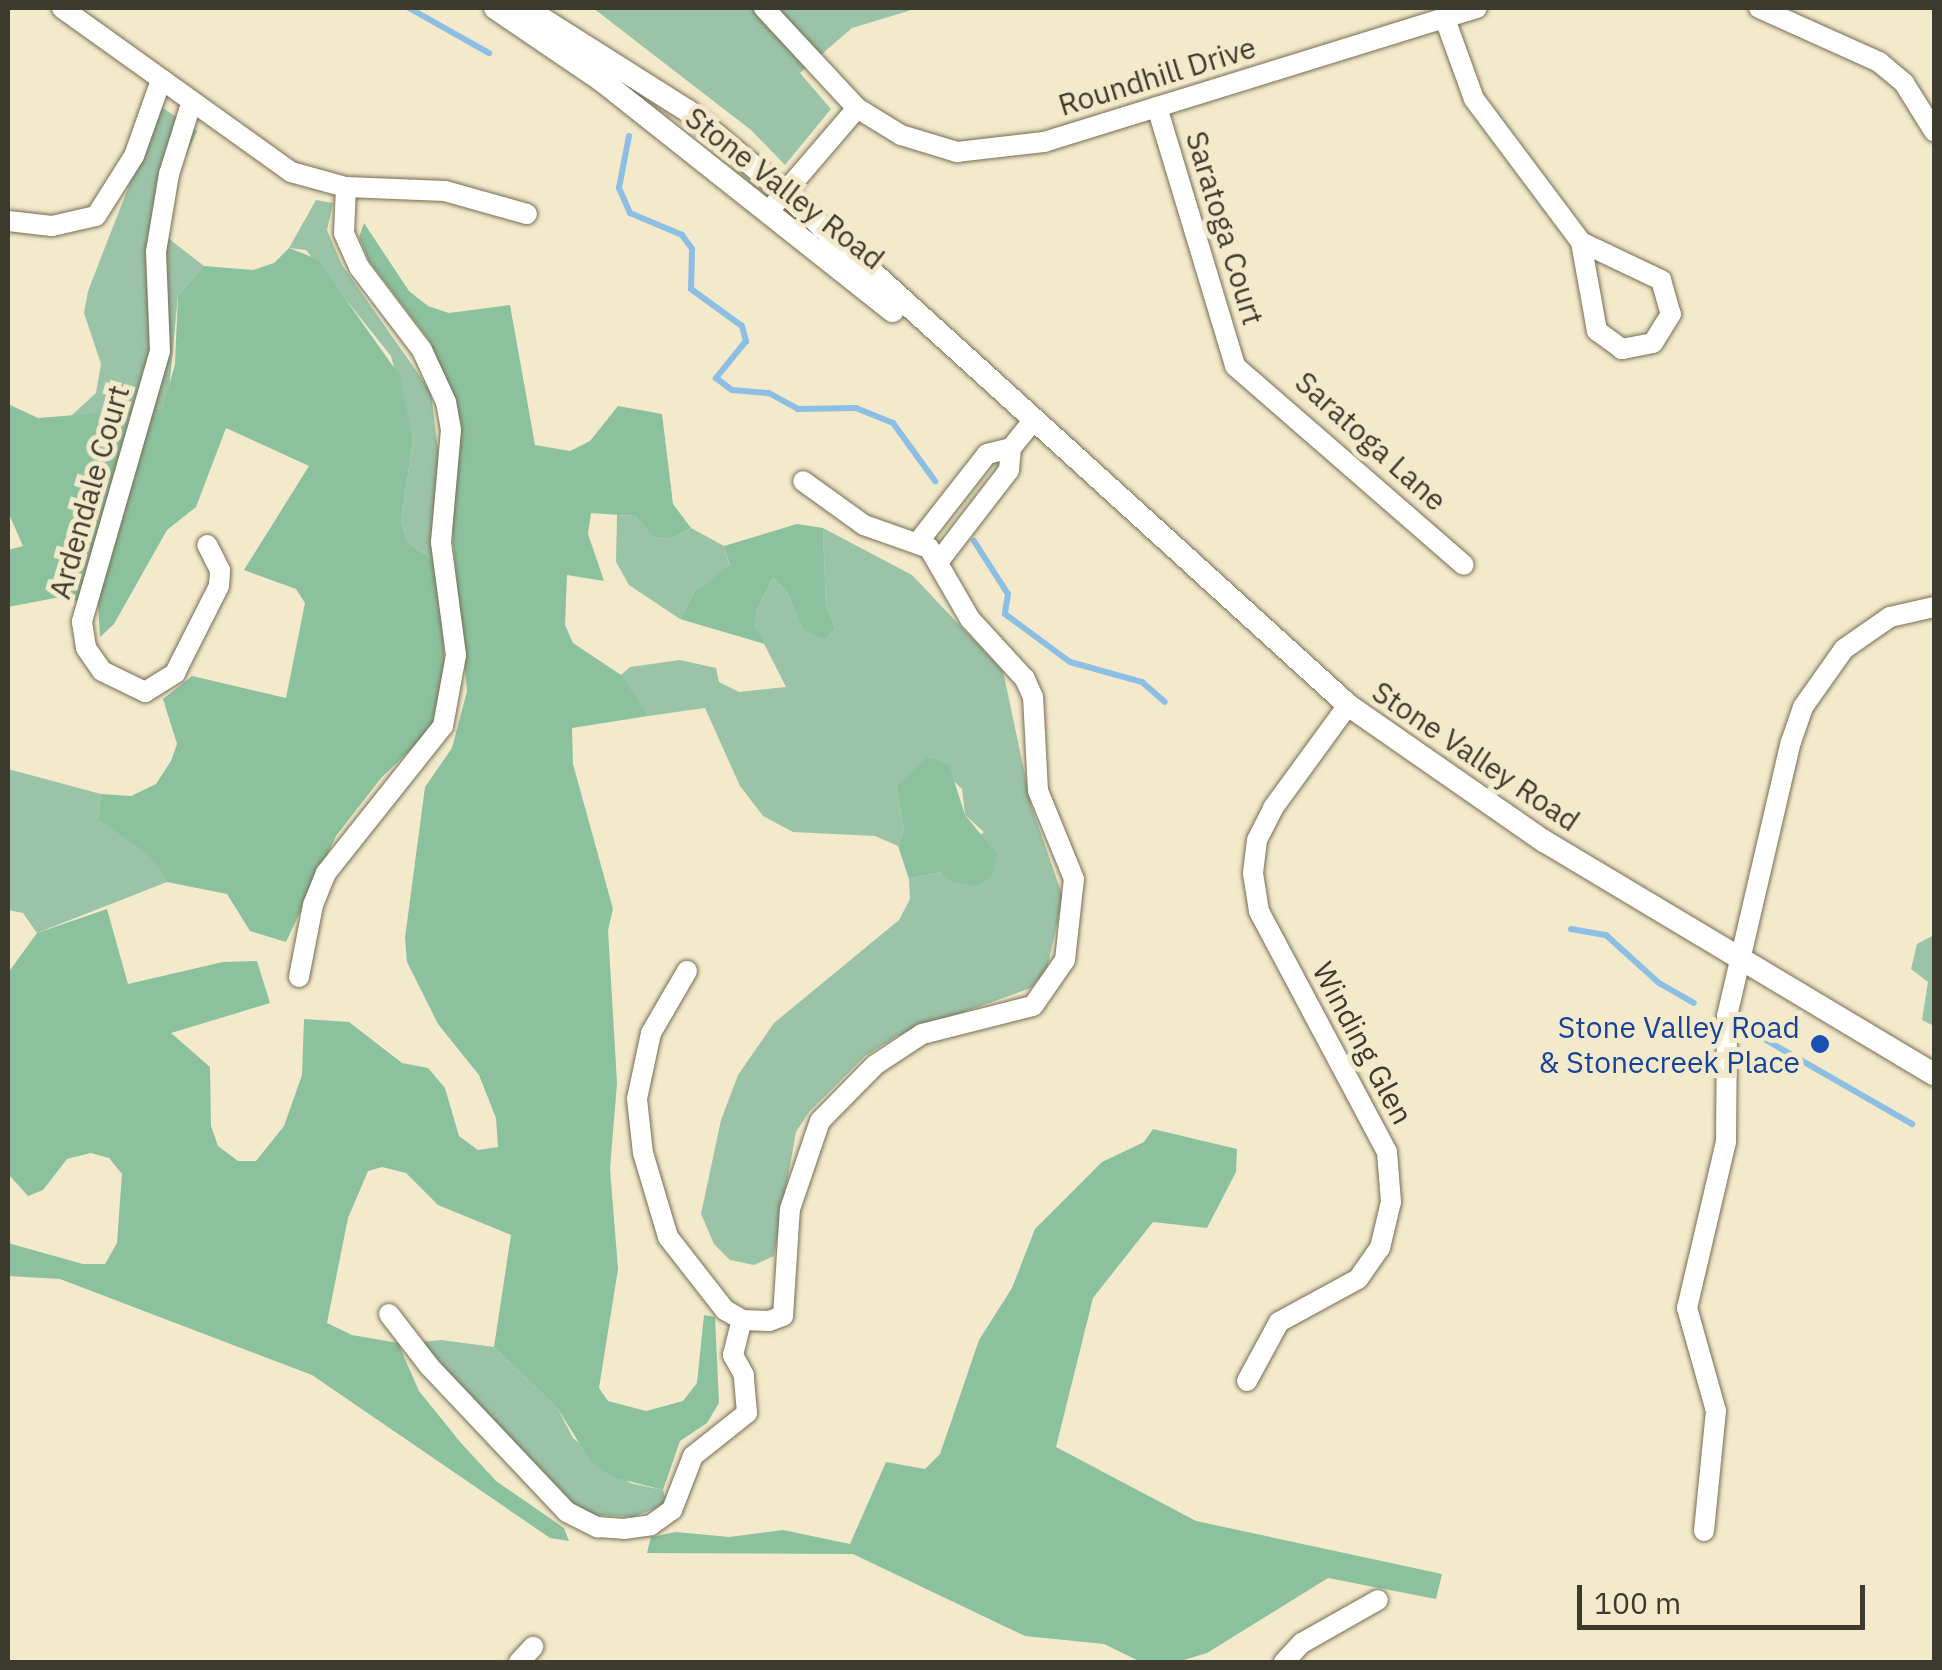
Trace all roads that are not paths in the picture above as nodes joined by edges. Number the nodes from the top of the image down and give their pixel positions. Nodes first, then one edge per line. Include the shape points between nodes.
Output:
1 (62, 8) edge
2 (496, 8) edge
3 (525, 8) edge
4 (764, 8) edge
5 (1477, 8) edge
6 (1759, 8) edge
7 (1445, 19) junction
8 (160, 83) junction
9 (191, 104) junction
10 (1157, 107) junction
11 (857, 108) junction
12 (1934, 132) edge
13 (346, 188) junction
14 (785, 193) junction
15 (768, 212) junction
16 (527, 214) dead end
17 (8, 221) edge
18 (1581, 242) junction
19 (1235, 366) joint
20 (1031, 423) junction
21 (1011, 448) junction
22 (803, 481) dead end
23 (207, 545) dead end
24 (929, 550) junction
25 (1464, 565) dead end
26 (1934, 608) edge
27 (1348, 704) junction
28 (1740, 962) junction
29 (687, 970) dead end
30 (300, 977) dead end
31 (1934, 1074) edge
32 (390, 1314) dead end
33 (742, 1320) junction
34 (1247, 1382) dead end
35 (1704, 1531) dead end
36 (1378, 1600) dead end
37 (1284, 1662) edge

1 - 8 street
2 - 15 street, Stone Valley Road via 601,80
3 - 14 street, Stone Valley Road via 688,111
4 - 11 street, Roundhill Drive
5 - 7 street, Roundhill Drive
6 - 12 street via 1880,62 1904,83
7 - 10 street, Roundhill Drive
7 - 18 street via 1474,99
8 - 9 street
8 - 17 street via 134,156 96,216 52,226
9 - 13 street via 290,172
9 - 23 street, Ardendale Court via 168,174 156,252 160,350 82,622 86,648 102,671 145,692 175,674 219,586 220,570
10 - 11 street, Roundhill Drive via 1044,142 957,152 901,135
10 - 19 street, Saratoga Court
11 - 14 street
13 - 16 street via 445,191
13 - 30 street via 344,233 358,267 422,350 446,402 441,542 456,655 443,726 326,872
14 - 15 street
14 - 20 street, Stone Valley Road
15 - 20 street, Stone Valley Road
18 - 18 street via 1661,280 1670,314 1653,343 1622,349 1597,331
19 - 25 street, Saratoga Lane
20 - 21 street
20 - 27 street, Stone Valley Road
21 - 24 street via 1010,470
21 - 24 street via 987,454
22 - 24 street via 864,524
24 - 33 street via 958,602 1014,662 1033,697 1038,791 1074,879 1065,960 1033,1006 922,1034 836,1100 808,1140 797,1178 783,1316
26 - 28 street via 1870,628 1832,662 1803,706
27 - 28 street, Stone Valley Road via 1544,841
27 - 34 street, Winding Glen via 1273,808 1252,873 1259,911 1387,1152 1391,1202 1380,1248 1358,1278 1279,1322
28 - 31 street, Stone Valley Road
28 - 35 street via 1722,1051 1726,1142 1687,1308 1716,1411
29 - 33 street via 650,1033 638,1099 643,1153 668,1236 726,1310
32 - 33 street via 429,1366 567,1512 597,1527 624,1528 651,1525 672,1510 693,1456 747,1413 744,1375 733,1355
36 - 37 street via 1302,1643

